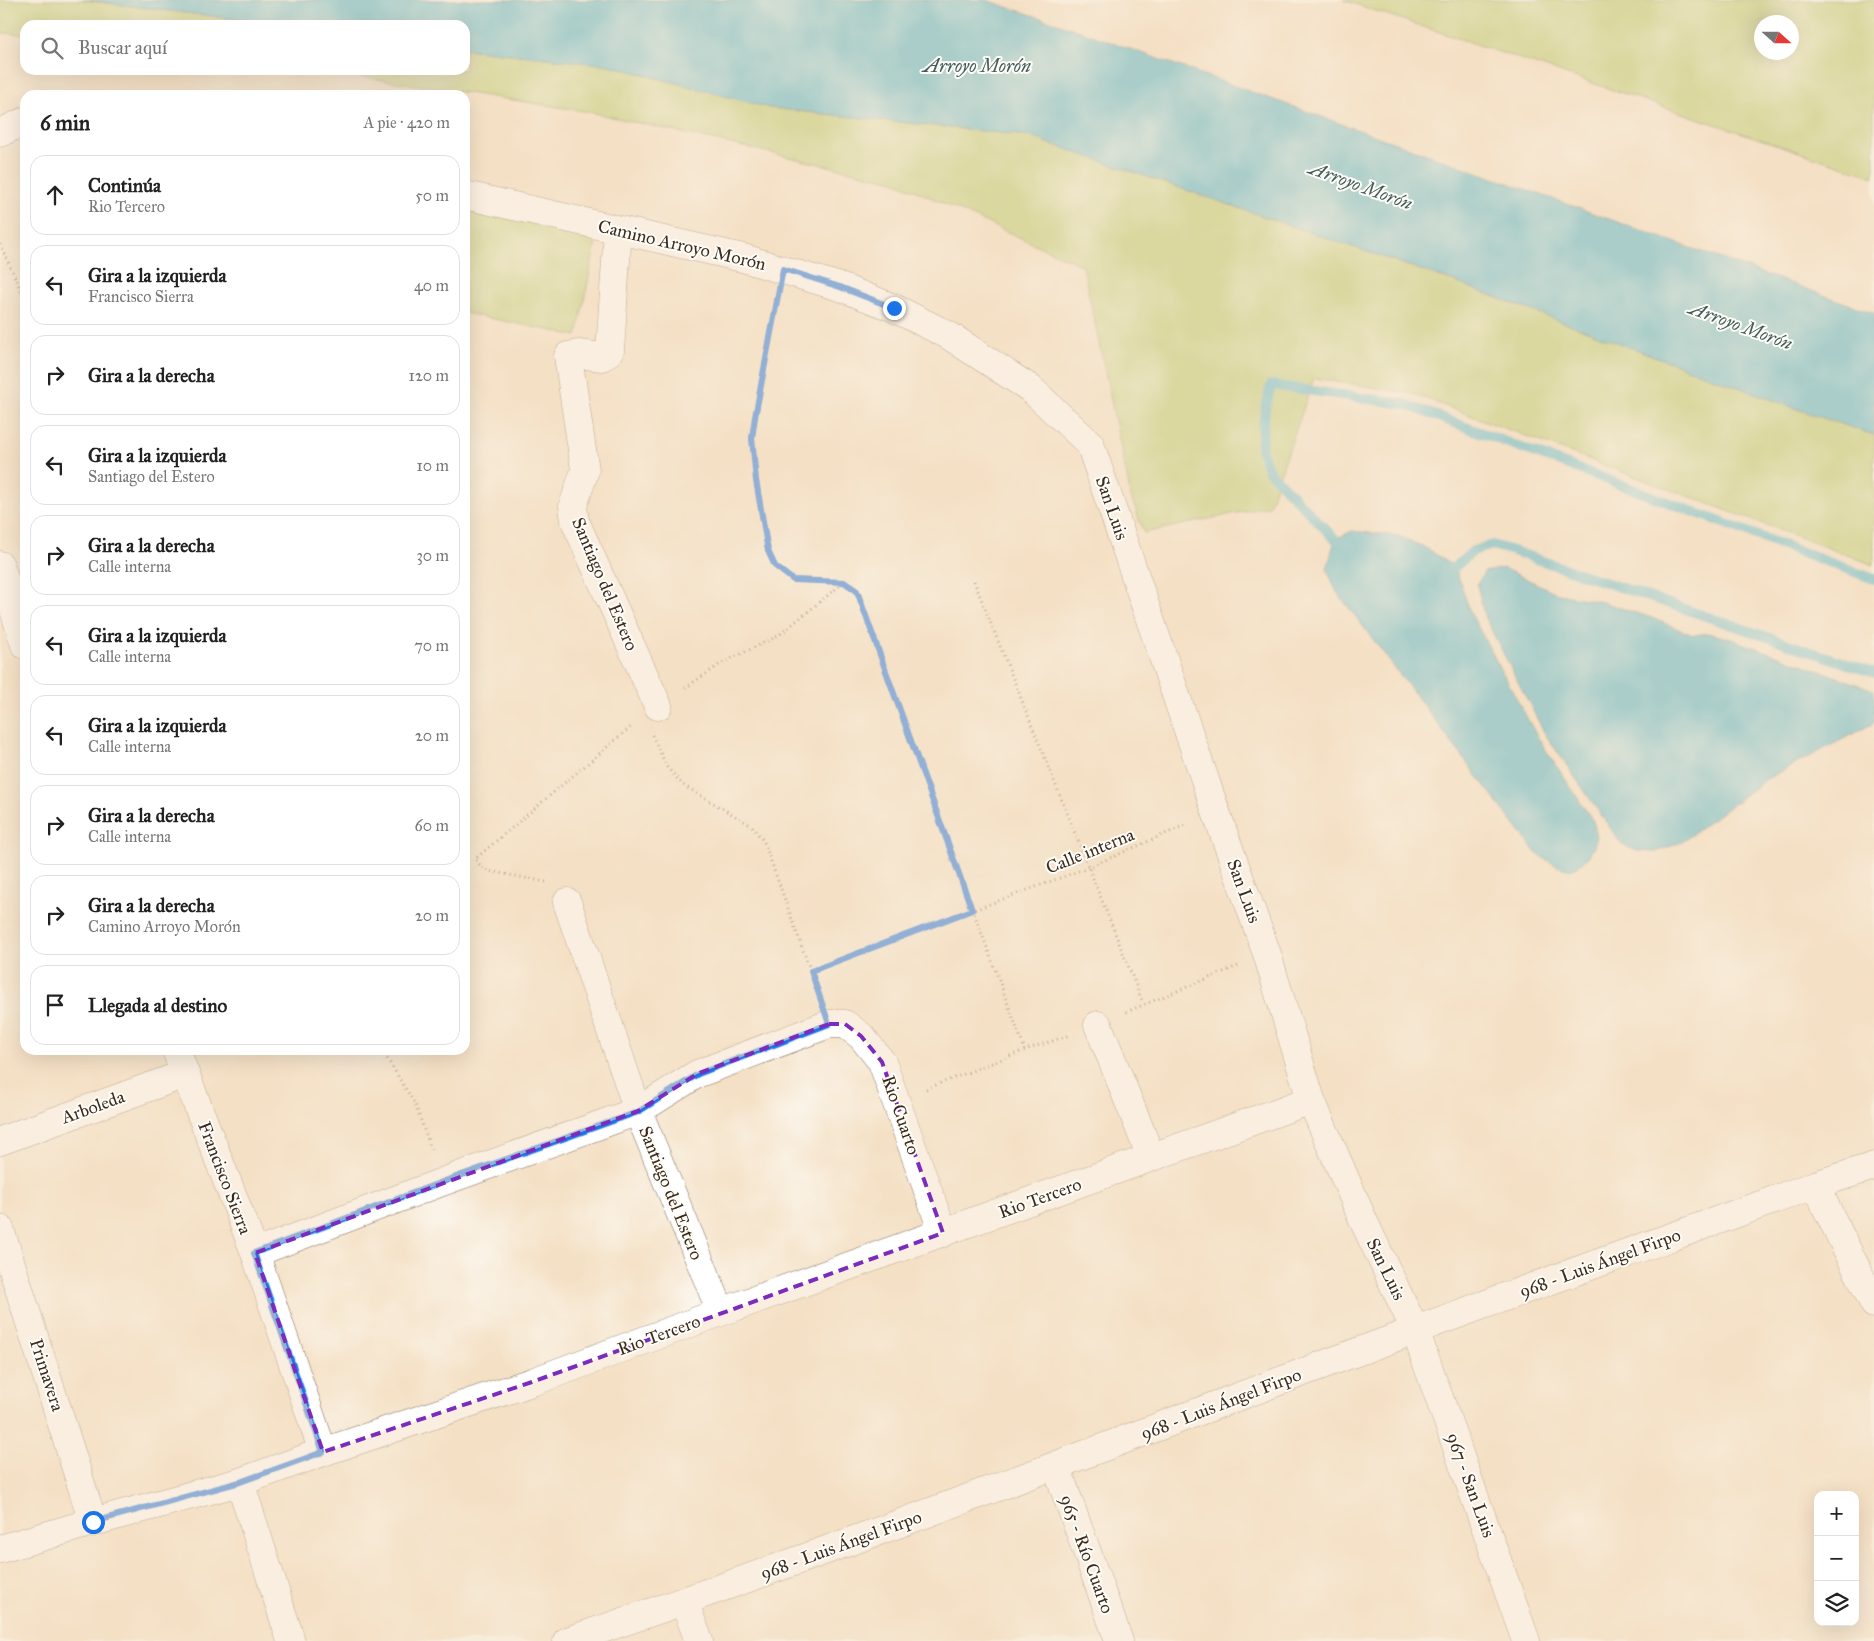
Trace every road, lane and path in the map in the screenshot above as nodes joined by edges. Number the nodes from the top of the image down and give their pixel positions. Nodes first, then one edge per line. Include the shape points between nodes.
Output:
1 (20, 124) edge
2 (0, 133) edge
3 (470, 196) edge
4 (618, 230) junction
5 (0, 244) edge
6 (783, 269) junction
7 (20, 288) edge
8 (1090, 444) joint
9 (0, 565) edge
10 (974, 581) dead end
11 (844, 582) junction
12 (20, 629) edge
13 (651, 712) junction
14 (1216, 812) junction
15 (1089, 868) junction
16 (567, 902) joint
17 (972, 910) junction
18 (811, 971) junction
19 (1143, 1003) dead end
20 (829, 1024) junction
21 (1098, 1025) dead end
22 (1025, 1050) dead end
23 (385, 1055) edge
24 (181, 1062) edge
25 (1311, 1100) junction
26 (638, 1112) junction
27 (0, 1140) edge
28 (1151, 1157) junction
29 (1874, 1166) edge
30 (442, 1182) junction
31 (1815, 1185) junction
32 (0, 1229) edge
33 (943, 1234) junction
34 (254, 1253) junction
35 (1874, 1304) edge
36 (721, 1312) junction
37 (1415, 1330) junction
38 (323, 1452) junction
39 (1056, 1466) junction
40 (240, 1482) junction
41 (93, 1522) junction
42 (0, 1549) edge
43 (684, 1602) junction
44 (291, 1641) edge
45 (567, 1641) edge
46 (699, 1641) edge
47 (1119, 1641) edge
48 (1526, 1641) edge

1 - 2 street
3 - 4 street, Camino Arroyo Morón
4 - 6 street, Camino Arroyo Morón
4 - 13 street, Santiago del Estero via 610,351 602,357 568,356 585,470 573,506 575,521
5 - 7 path
6 - 8 street, Camino Arroyo Morón via 894,308 948,335 1031,389
6 - 11 path via 752,438 768,551 775,566 793,580
8 - 14 street, San Luis
9 - 12 street
10 - 15 path
11 - 13 path via 778,636 722,664
11 - 17 path via 857,591
13 - 16 path via 475,859 484,870 553,884
13 - 18 path via 667,768 683,785 752,826 764,842
14 - 15 path, Calle interna
14 - 25 street, San Luis via 1267,954
15 - 17 path, Calle interna
15 - 19 path
16 - 26 street, Santiago del Estero
17 - 18 path, Calle interna
17 - 22 path
18 - 20 path
20 - 26 street via 698,1074
20 - 33 street, Rio Cuarto via 845,1024 861,1036 882,1062
21 - 28 street
23 - 30 path via 415,1104
24 - 27 street, Arboleda
24 - 34 street, Francisco Sierra
25 - 28 street, Rio Tercero
25 - 37 street, San Luis
26 - 30 street
26 - 36 street, Santiago del Estero
28 - 33 street, Rio Tercero
29 - 31 street, 968 - Luis Ángel Firpo
30 - 34 street
31 - 35 street
31 - 37 street, 968 - Luis Ángel Firpo
32 - 41 street, Primavera
33 - 36 street, Rio Tercero
34 - 38 street, Francisco Sierra
36 - 38 street, Rio Tercero via 532,1382
37 - 39 street, 968 - Luis Ángel Firpo
37 - 48 street, 967 - San Luis
38 - 40 street, Rio Tercero
39 - 43 street, 968 - Luis Ángel Firpo
39 - 47 street, 965 - Río Cuarto
40 - 41 street, Rio Tercero
40 - 44 street
41 - 42 street, Rio Tercero
43 - 45 street, 968 - Luis Ángel Firpo
43 - 46 street

